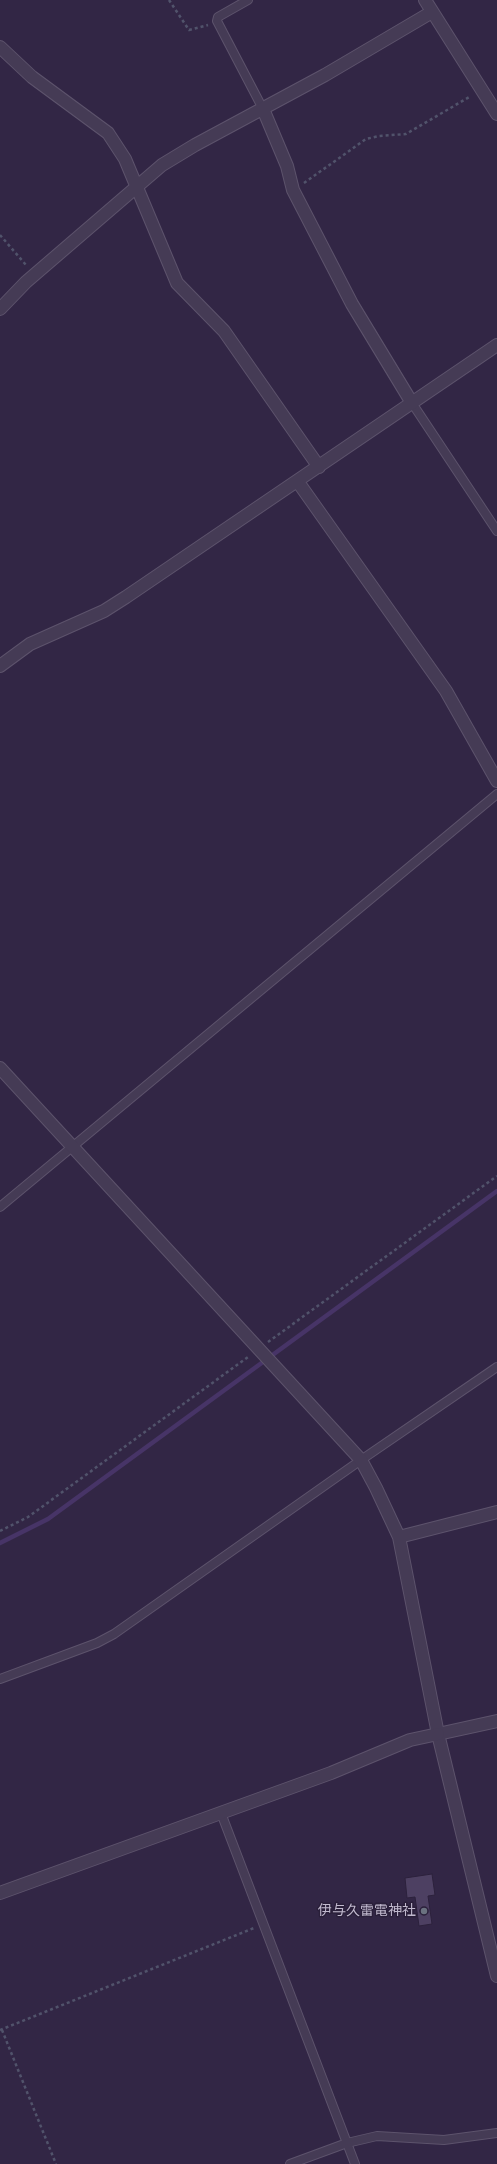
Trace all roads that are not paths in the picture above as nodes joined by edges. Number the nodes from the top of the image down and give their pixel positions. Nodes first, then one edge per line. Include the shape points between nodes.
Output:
1 (248, 0) edge
2 (425, 0) edge
3 (432, 12) junction
4 (0, 47) edge
5 (262, 109) junction
6 (497, 114) edge
7 (136, 187) junction
8 (0, 309) edge
9 (497, 345) edge
10 (412, 403) junction
11 (319, 467) junction
12 (298, 482) junction
13 (497, 531) edge
14 (0, 666) edge
15 (497, 781) edge
16 (497, 794) edge
17 (0, 1068) edge
18 (73, 1147) junction
19 (0, 1207) edge
20 (497, 1367) edge
21 (361, 1460) junction
22 (496, 1514) edge
23 (398, 1537) junction
24 (0, 1679) edge
25 (497, 1722) edge
26 (438, 1734) junction
27 (221, 1813) junction
28 (0, 1893) edge
29 (497, 1976) edge
30 (497, 2133) edge
31 (347, 2143) junction
32 (290, 2164) edge
33 (355, 2164) edge

1 - 5 lane via 218,17 217,21
2 - 3 street
3 - 5 street via 326,75
3 - 6 street
4 - 7 street via 32,77 108,134 125,159
5 - 7 street via 162,165
5 - 10 street via 287,166 293,190 352,304
7 - 8 street via 34,275
7 - 11 street via 177,283 234,344
9 - 10 street
10 - 11 street
10 - 13 lane
11 - 12 street
12 - 14 street via 115,604 30,644
12 - 15 street via 446,691
16 - 18 lane
17 - 18 street
18 - 19 lane
18 - 21 street
20 - 21 lane
21 - 23 street
21 - 24 lane via 114,1634 97,1643
22 - 23 street
23 - 26 street
25 - 26 street
26 - 27 street via 410,1740 331,1773
26 - 29 street
27 - 28 street
27 - 31 lane
30 - 31 lane via 444,2140 377,2136
31 - 32 lane
31 - 33 lane

